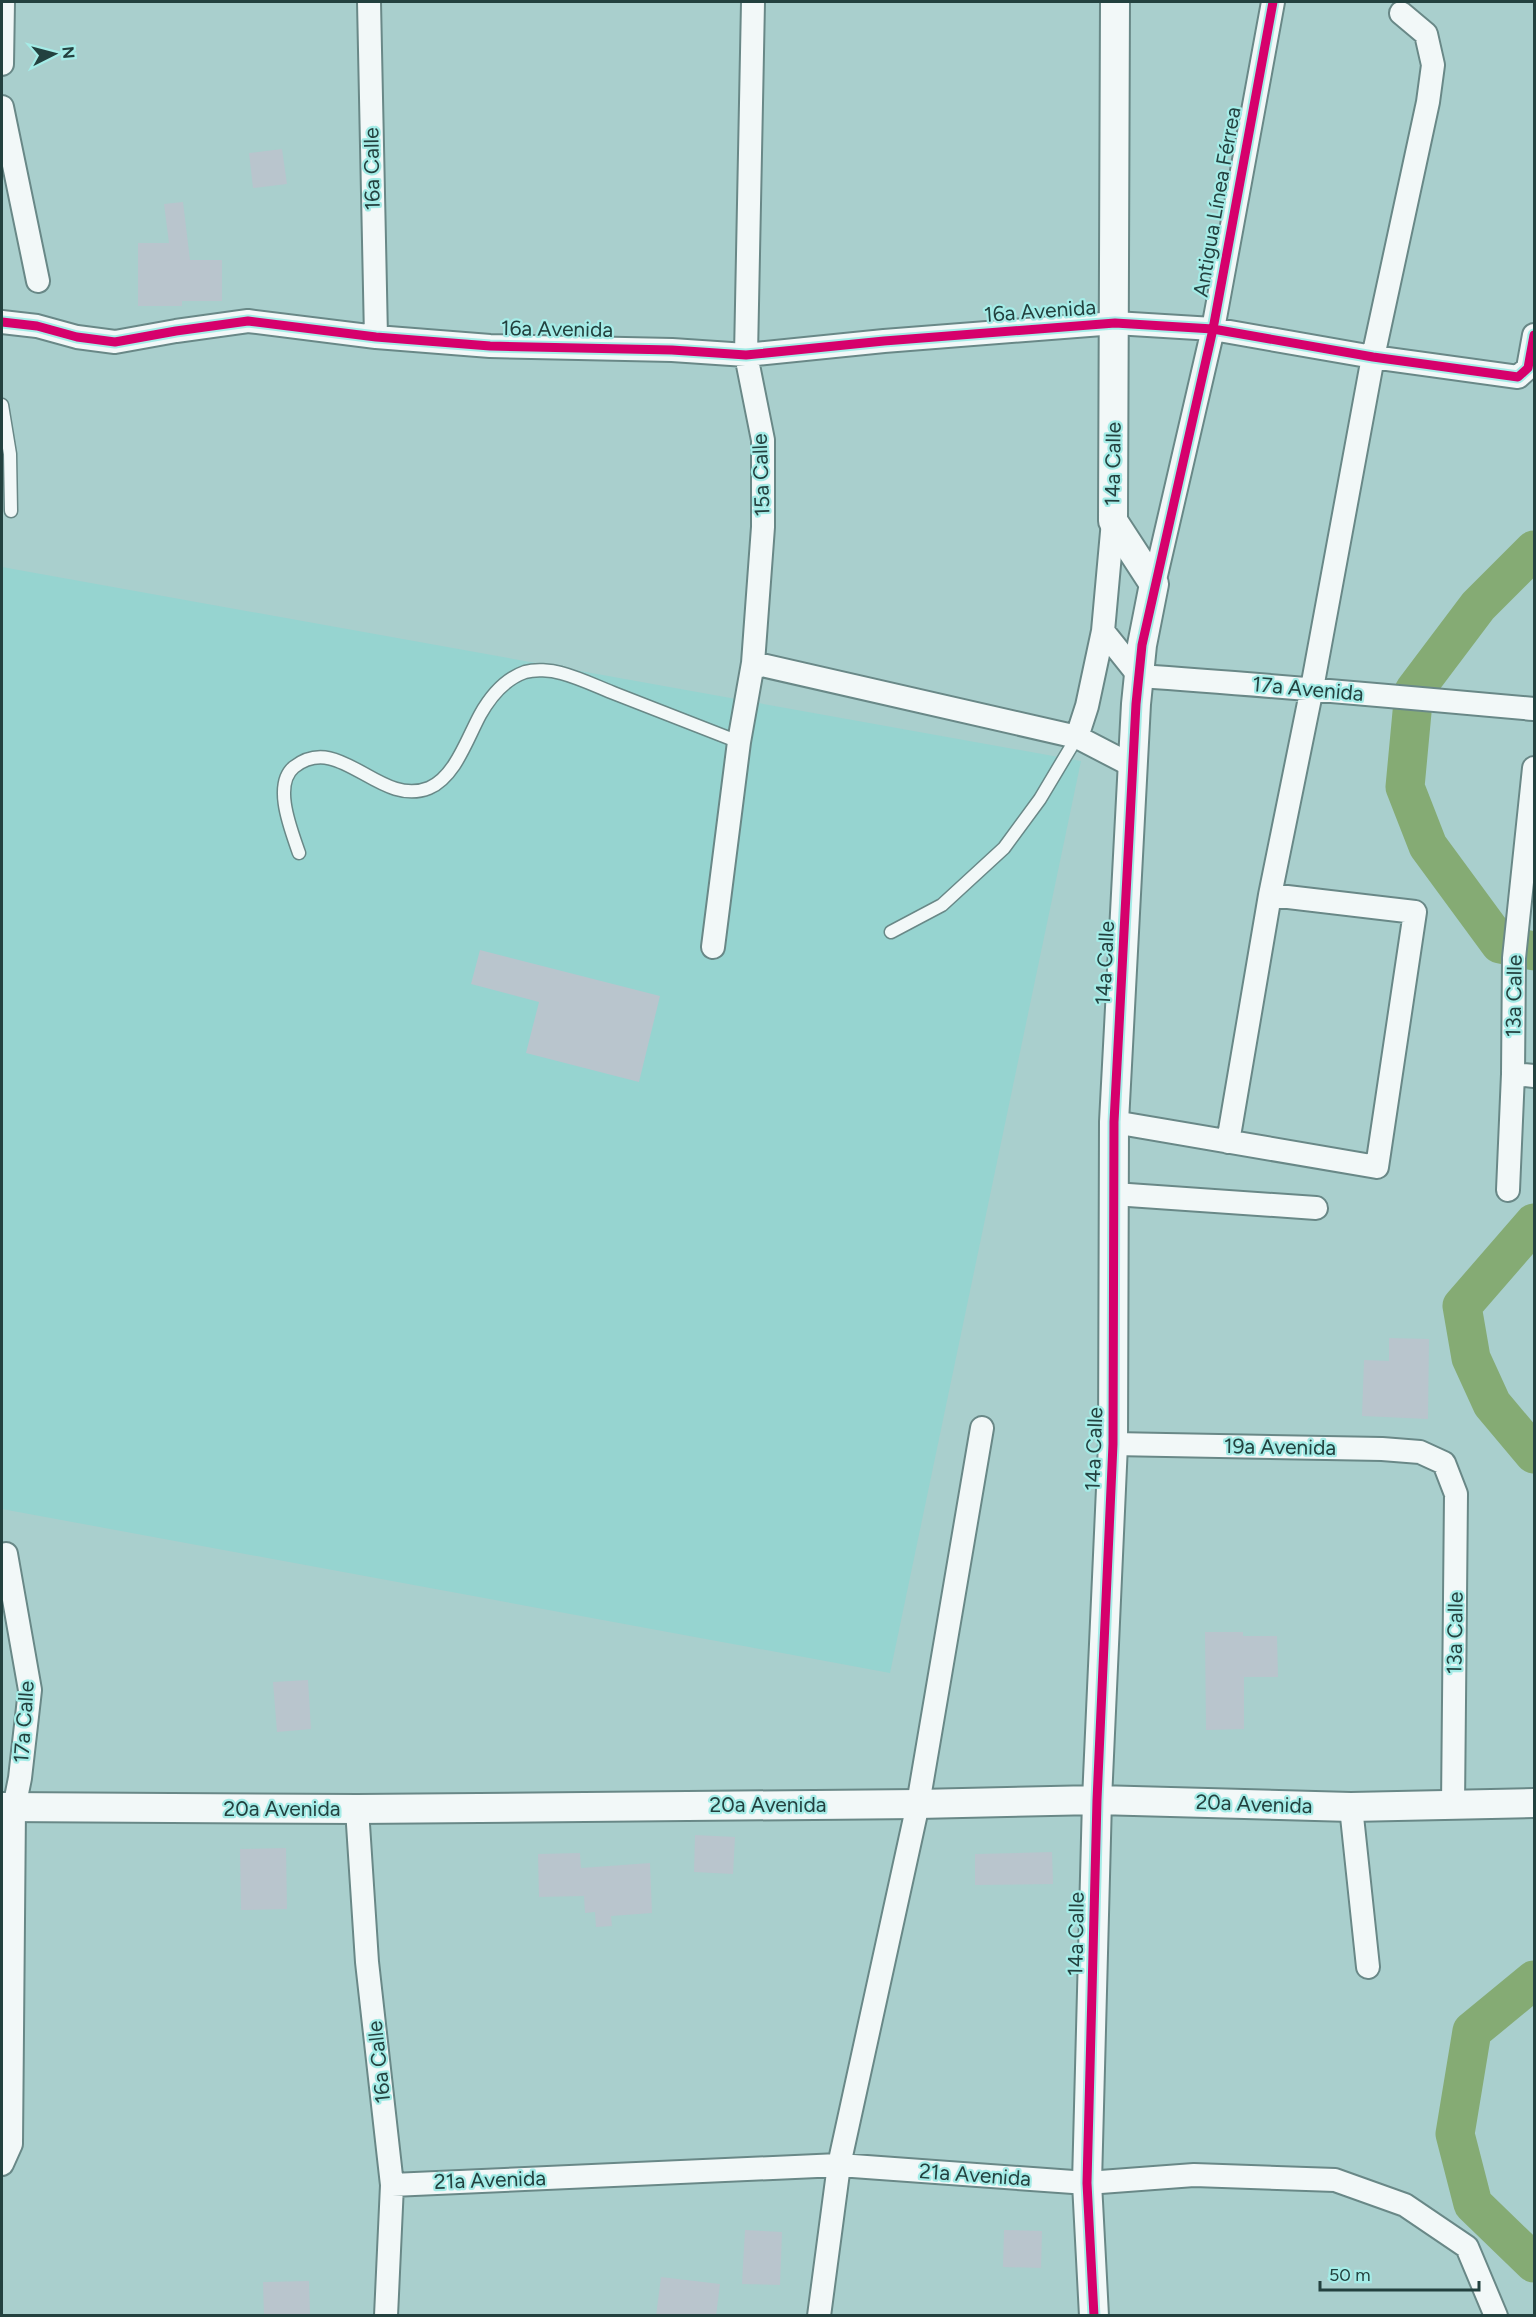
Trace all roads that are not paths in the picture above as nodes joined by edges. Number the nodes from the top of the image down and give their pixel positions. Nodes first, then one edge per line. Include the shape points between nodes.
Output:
1 (3, 2) edge
2 (369, 2) edge
3 (753, 2) edge
4 (1115, 2) edge
5 (1273, 2) edge
6 (1401, 13) dead end
7 (2, 64) edge
8 (2, 107) edge
9 (38, 281) dead end
10 (2, 322) edge
11 (1115, 323) junction
12 (1213, 328) junction
13 (1534, 334) edge
14 (376, 337) junction
15 (746, 355) junction
16 (1373, 357) junction
17 (2, 405) edge
18 (11, 511) dead end
19 (1113, 521) junction
20 (1154, 584) junction
21 (1103, 631) junction
22 (753, 663) junction
23 (1139, 676) junction
24 (1312, 688) junction
25 (1534, 709) edge
26 (1077, 737) junction
27 (739, 742) junction
28 (1133, 766) junction
29 (1534, 768) edge
30 (299, 853) dead end
31 (1270, 895) junction
32 (891, 932) dead end
33 (713, 947) dead end
34 (1524, 1075) edge
35 (1114, 1122) junction
36 (1228, 1142) junction
37 (1508, 1190) dead end
38 (1114, 1194) junction
39 (1316, 1208) dead end
40 (982, 1428) dead end
41 (1113, 1444) junction
42 (1444, 1463) joint
43 (6, 1554) dead end
44 (1097, 1800) junction
45 (1534, 1803) edge
46 (918, 1804) junction
47 (1453, 1806) junction
48 (1351, 1807) junction
49 (8, 1808) edge
50 (357, 1809) junction
51 (1368, 1967) dead end
52 (6, 2154) edge
53 (839, 2165) junction
54 (1087, 2183) junction
55 (392, 2185) junction
56 (386, 2316) edge
57 (819, 2316) edge
58 (1094, 2316) edge
59 (1496, 2316) edge

1 - 7 street
2 - 14 street, 16a Calle
3 - 15 street, 15a Calle
4 - 11 street, 14a Calle
5 - 12 street, Antigua Línea Férrea
6 - 16 street via 1426,34 1433,64
8 - 9 street
10 - 14 street, 16a Avenida via 115,342 249,321
11 - 12 street, 16a Avenida
11 - 15 street, 16a Avenida
11 - 19 street, 14a Calle
12 - 16 street, 16a Avenida
12 - 20 street, Antigua Línea Férrea
13 - 16 street, 16a Avenida via 1528,368 1518,377
14 - 15 street, 16a Avenida via 490,346
15 - 22 street, 15a Calle via 763,440 763,527
16 - 24 street
17 - 18 lane via 10,454
19 - 20 street, 14a Calle
19 - 21 street
20 - 23 street, 14a Calle
21 - 23 street
21 - 26 street
22 - 26 street
22 - 27 street, 15a Calle
23 - 24 street, 17a Avenida
23 - 28 street, 14a Calle
24 - 25 street, 17a Avenida
24 - 31 street
26 - 28 street
26 - 32 lane via 1040,799 1004,848 942,905
27 - 30 lane via 560,673 526,672 510,679 495,694 451,769 427,789 392,789 339,760 320,756 304,760 290,771 284,790 286,814
27 - 33 street, 15a Calle
28 - 35 street, 14a Calle
29 - 34 street, 13a Calle via 1515,948
31 - 36 street
31 - 36 street via 1415,912 1377,1167
34 - 37 street, 13a Calle
35 - 36 street
35 - 38 street, 14a Calle
38 - 39 street
38 - 41 street, 14a Calle
40 - 46 street
41 - 42 street, 19a Avenida via 1382,1449 1420,1452
41 - 44 street, 14a Calle
42 - 47 street, 13a Calle via 1456,1494
43 - 49 street, 17a Calle via 30,1689 20,1778
44 - 46 street, 20a Avenida
44 - 48 street, 20a Avenida
44 - 54 street, 14a Calle
45 - 47 street, 20a Avenida
46 - 50 street, 20a Avenida
46 - 53 street
47 - 48 street, 20a Avenida
48 - 51 street
49 - 50 street, 20a Avenida
49 - 52 street, 17a Calle
50 - 55 street, 16a Calle via 368,1962
53 - 54 street, 21a Avenida
53 - 55 street, 21a Avenida
53 - 57 street
54 - 58 street, 14a Calle
54 - 59 street, 21a Avenida via 1194,2175 1335,2180 1405,2205 1467,2247
55 - 56 street, 16a Calle

